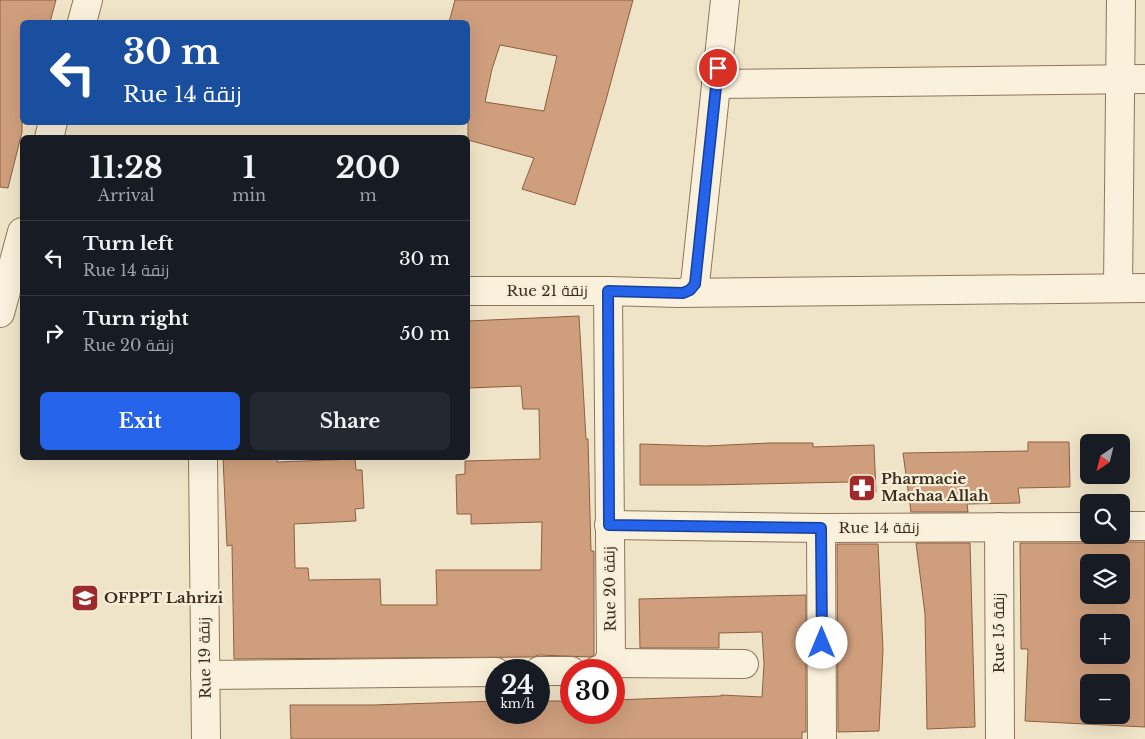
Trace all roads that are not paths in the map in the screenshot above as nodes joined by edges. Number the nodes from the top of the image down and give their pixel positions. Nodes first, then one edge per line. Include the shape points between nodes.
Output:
1 (88, 0) edge
2 (725, 0) edge
3 (1121, 0) edge
4 (83, 20) edge
5 (1133, 78) edge
6 (716, 84) junction
7 (20, 247) edge
8 (15, 286) edge
9 (1118, 288) junction
10 (1145, 288) edge
11 (470, 291) edge
12 (608, 291) junction
13 (687, 292) junction
14 (0, 313) edge
15 (203, 460) edge
16 (609, 525) junction
17 (1130, 526) edge
18 (1145, 526) edge
19 (999, 527) junction
20 (1080, 527) edge
21 (821, 528) junction
22 (609, 659) edge
23 (744, 664) dead end
24 (625, 666) edge
25 (485, 672) edge
26 (205, 675) junction
27 (206, 739) edge
28 (822, 739) edge
29 (1000, 739) edge

1 - 4 street
2 - 6 street
3 - 5 street
5 - 6 street
5 - 9 street
6 - 13 street via 695,284
7 - 8 street
8 - 14 street
9 - 10 street, Rue 21 زنقة
9 - 13 street, Rue 21 زنقة
11 - 12 street, Rue 21 زنقة
12 - 13 street, Rue 21 زنقة
12 - 16 street, Rue 20 زنقة
15 - 26 street, Rue 19 زنقة
16 - 21 street, Rue 14 زنقة
16 - 22 street, Rue 20 زنقة
17 - 18 street
19 - 20 street, Rue 14 زنقة
19 - 21 street, Rue 14 زنقة
19 - 29 street, Rue 15 زنقة
21 - 28 street
23 - 24 street
25 - 26 street
26 - 27 street, Rue 19 زنقة

